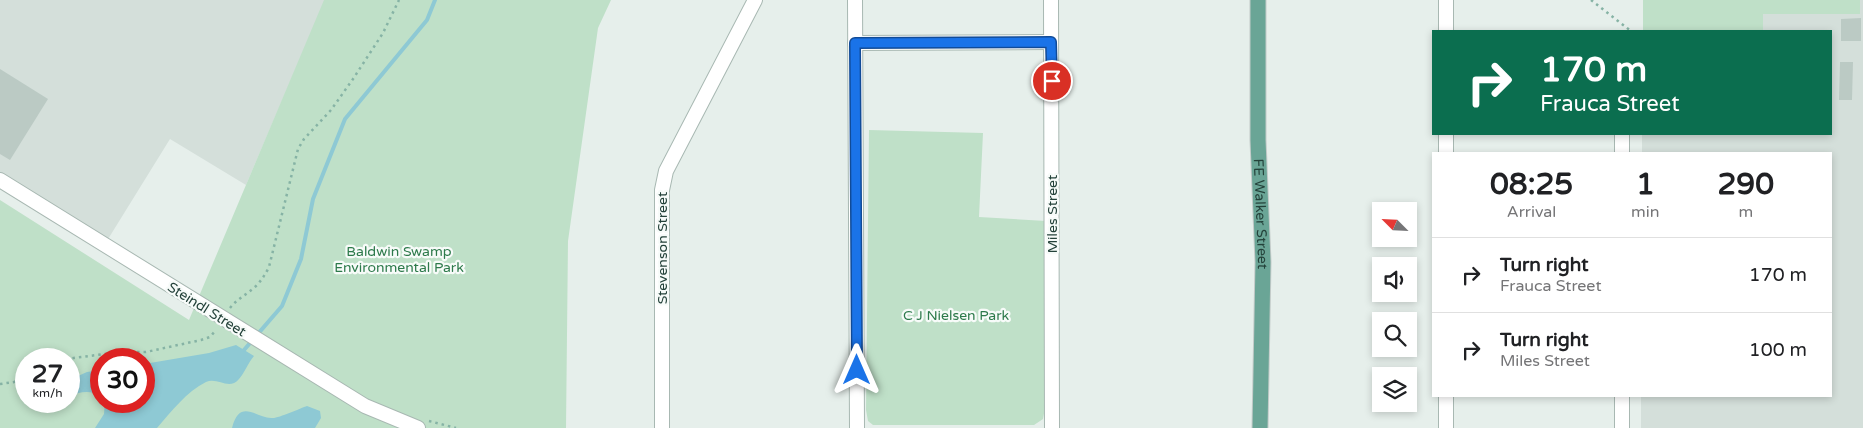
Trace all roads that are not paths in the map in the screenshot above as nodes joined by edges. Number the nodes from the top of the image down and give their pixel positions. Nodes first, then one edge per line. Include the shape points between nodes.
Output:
1 (755, 0) edge
2 (855, 0) edge
3 (1051, 0) edge
4 (1258, 0) edge
5 (1446, 0) edge
6 (1446, 30) edge
7 (1051, 42) junction
8 (855, 43) junction
9 (1446, 135) edge
10 (1622, 135) edge
11 (1446, 152) edge
12 (1622, 152) edge
13 (0, 180) edge
14 (1446, 397) edge
15 (1622, 397) edge
16 (418, 428) edge
17 (662, 428) edge
18 (857, 428) edge
19 (1052, 428) edge
20 (1260, 428) edge
21 (1446, 428) edge
22 (1622, 428) edge

1 - 17 street, Stevenson Street via 666,171 662,190
2 - 8 street
3 - 7 street, Miles Street
4 - 20 main road, FE Walker Street via 1258,140 1263,262
5 - 6 street
7 - 8 street
7 - 19 street, Miles Street
8 - 18 street
9 - 11 street
10 - 12 street
13 - 16 street, Steindl Street via 365,406
14 - 21 street
15 - 22 street

